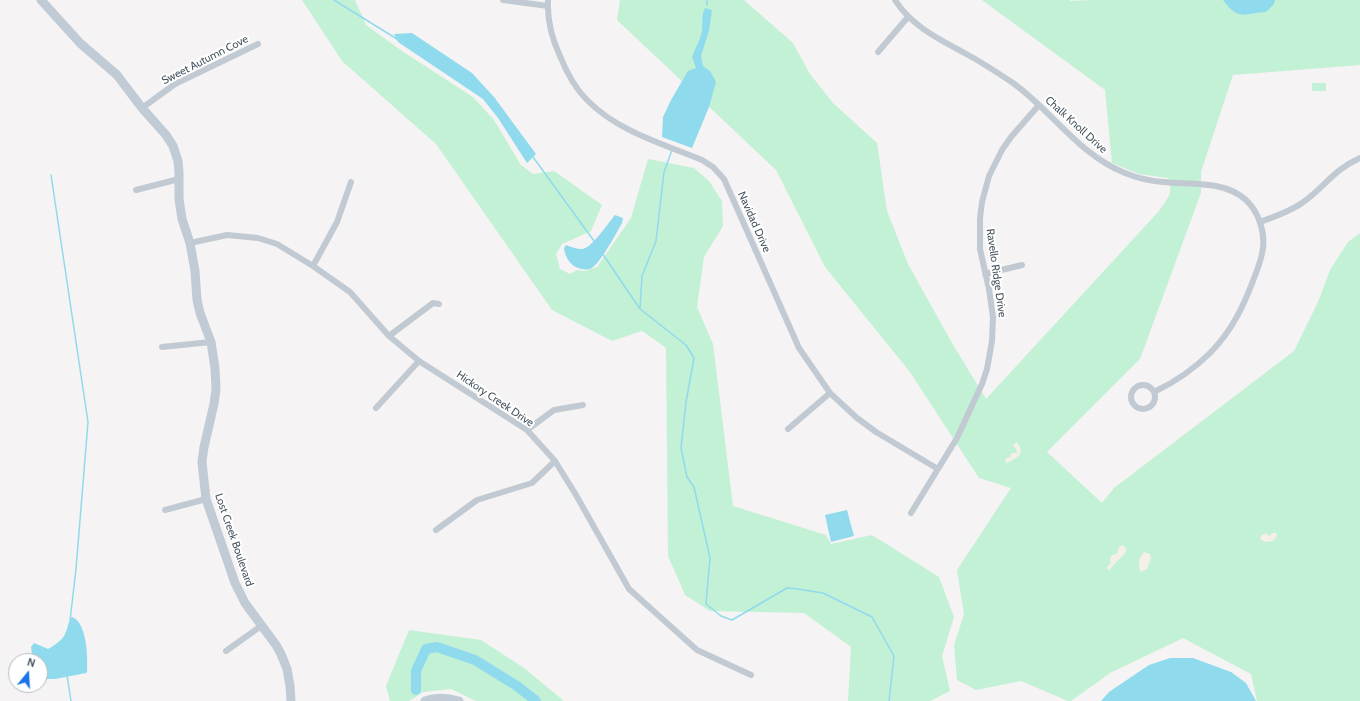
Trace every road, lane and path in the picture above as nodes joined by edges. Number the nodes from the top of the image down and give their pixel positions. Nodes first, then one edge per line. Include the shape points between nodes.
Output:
1 (41, 0) edge
2 (503, 0) edge
3 (895, 0) edge
4 (548, 3) edge
5 (908, 17) junction
6 (258, 44) dead end
7 (878, 52) dead end
8 (1039, 105) junction
9 (142, 108) junction
10 (1360, 158) edge
11 (179, 179) junction
12 (351, 182) dead end
13 (136, 190) dead end
14 (1260, 222) junction
15 (190, 243) junction
16 (1022, 265) dead end
17 (313, 266) junction
18 (985, 274) junction
19 (439, 304) dead end
20 (389, 336) junction
21 (211, 342) junction
22 (162, 347) dead end
23 (419, 361) junction
24 (1154, 392) dead end
25 (830, 393) junction
26 (583, 405) dead end
27 (376, 408) dead end
28 (788, 429) dead end
29 (527, 430) junction
30 (555, 462) junction
31 (938, 469) junction
32 (206, 499) junction
33 (165, 510) dead end
34 (911, 513) dead end
35 (436, 530) dead end
36 (261, 626) junction
37 (226, 651) dead end
38 (751, 674) dead end
39 (291, 701) edge
40 (425, 701) edge
41 (459, 701) edge

1 - 9 street, Lost Creek Boulevard via 80,43 117,75
2 - 4 street
3 - 5 street, Chalk Knoll Drive
4 - 25 street, Navidad Drive via 555,45 562,62 586,99 626,128 702,160 724,179 800,348
5 - 7 street
5 - 8 street, Chalk Knoll Drive via 928,33 1014,84
6 - 9 street, Sweet Autumn Cove via 175,84
8 - 14 street, Chalk Knoll Drive via 1091,155 1109,166 1146,180 1212,185 1231,190 1247,201
8 - 18 street, Ravello Ridge Drive via 1002,150 985,189 979,234
9 - 11 street, Lost Creek Boulevard via 173,146 178,161
10 - 14 street via 1337,172 1302,203
11 - 13 street
11 - 15 street, Lost Creek Boulevard via 181,212
12 - 17 street via 337,222
14 - 24 street, Chalk Knoll Drive via 1262,256 1247,298 1232,326 1196,365
15 - 17 street, Hickory Creek Drive via 227,235 258,238 277,244
15 - 21 street, Lost Creek Boulevard via 196,271 197,300
16 - 18 street
17 - 20 street, Hickory Creek Drive via 350,292
18 - 31 street, Ravello Ridge Drive via 993,317 987,369 957,438
19 - 20 street via 433,303
20 - 23 street, Hickory Creek Drive
21 - 22 street
21 - 32 street, Lost Creek Boulevard via 216,389 202,462
23 - 27 street
23 - 29 street, Hickory Creek Drive
25 - 28 street
25 - 31 street, Navidad Drive via 876,432
26 - 29 street via 554,410
29 - 30 street, Hickory Creek Drive
30 - 35 street via 532,483 477,500
30 - 38 street, Hickory Creek Drive via 630,589 697,650
31 - 34 street, Ravello Ridge Drive
32 - 33 street
32 - 36 street, Lost Creek Boulevard via 235,583
36 - 37 street
36 - 39 street, Lost Creek Boulevard via 276,645 287,669
40 - 41 street via 447,698

